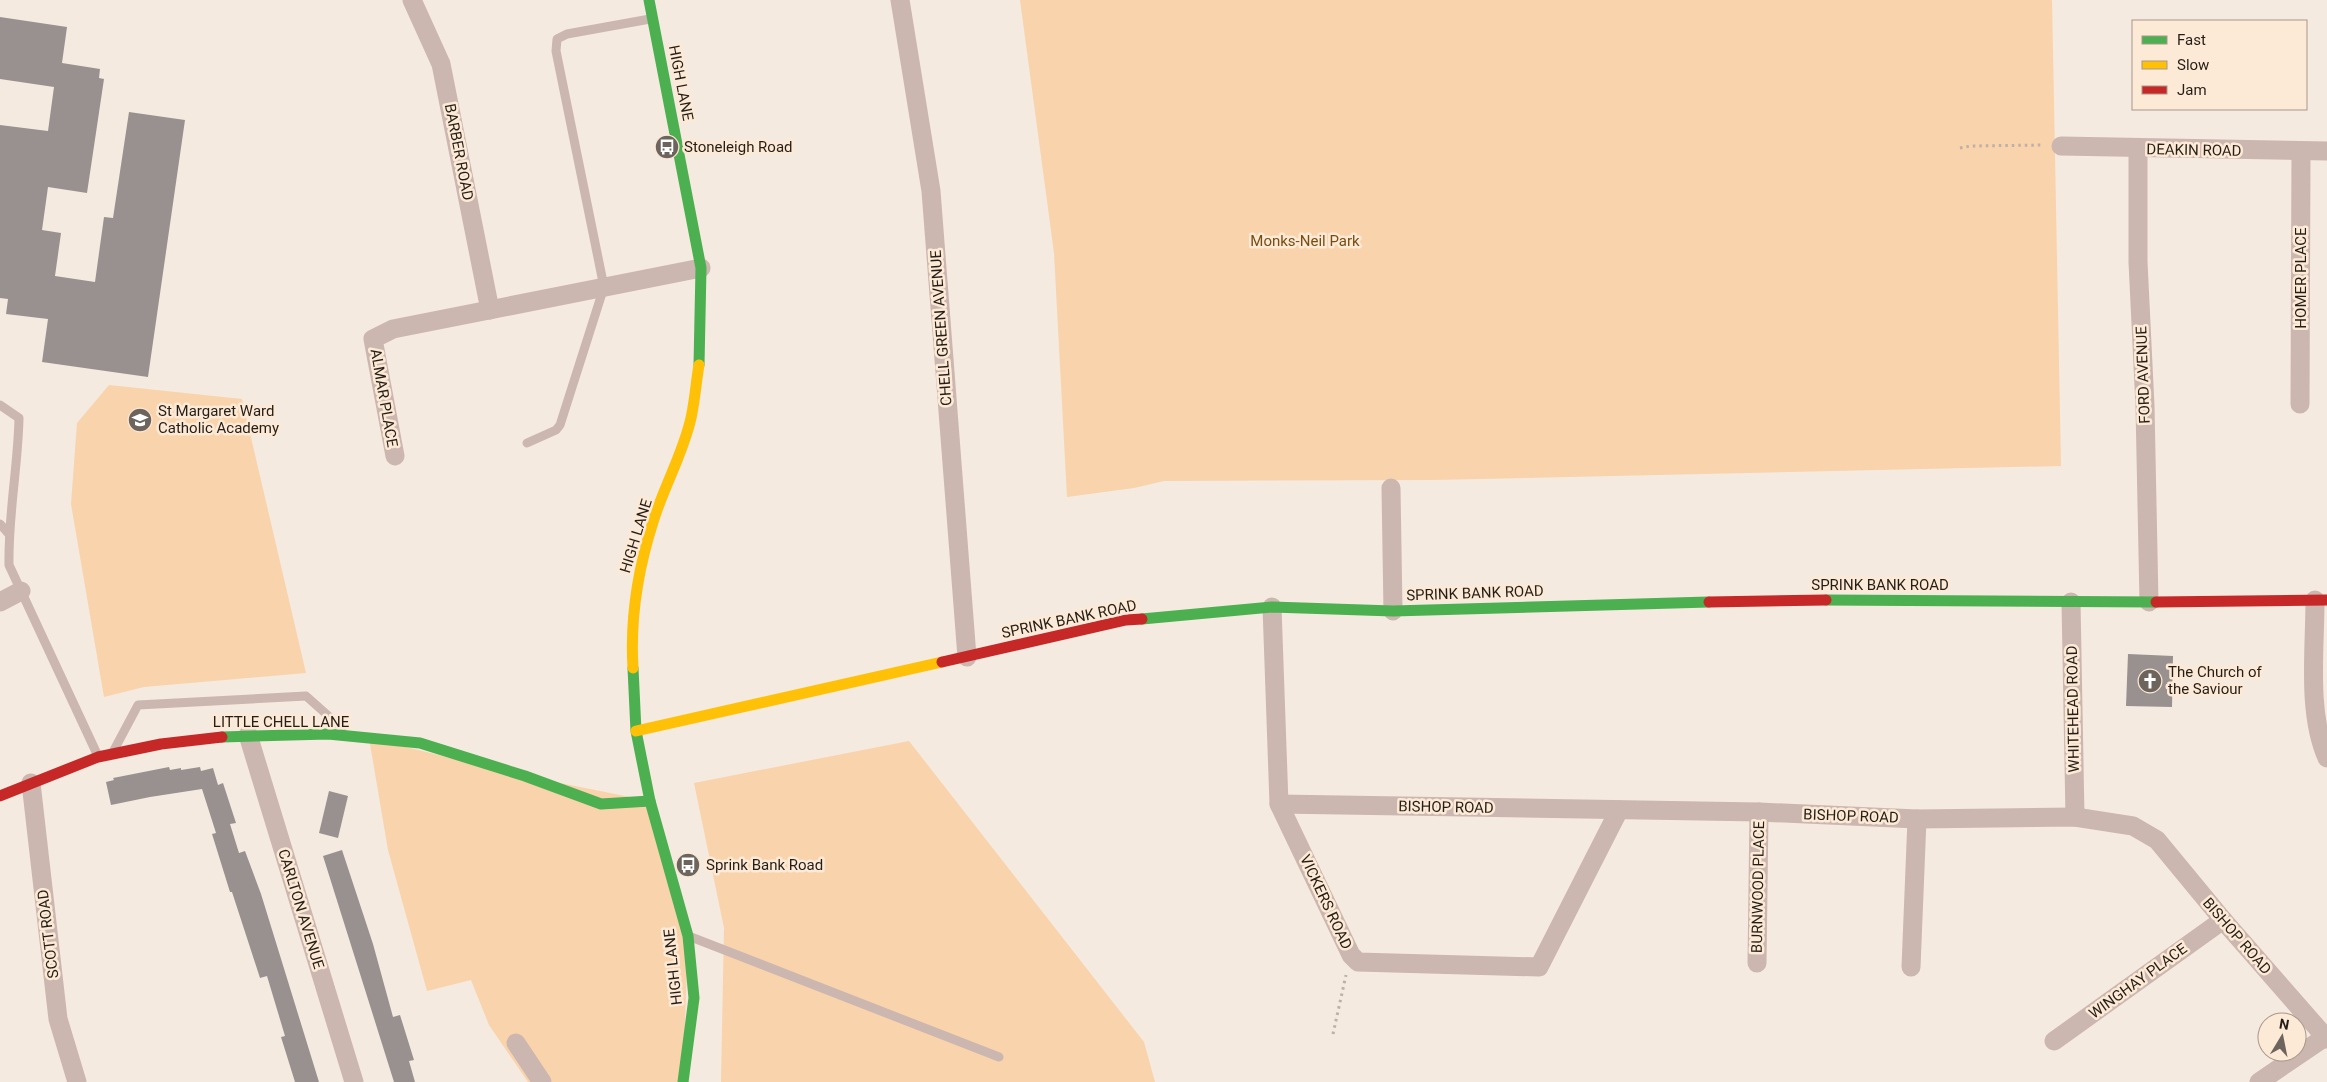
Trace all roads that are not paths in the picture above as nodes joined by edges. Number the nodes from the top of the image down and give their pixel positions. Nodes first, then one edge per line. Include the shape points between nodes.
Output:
1 (412, 0) edge
2 (649, 0) edge
3 (900, 0) edge
4 (653, 19) junction
5 (2061, 146) road end
6 (2138, 148) junction
7 (2327, 151) edge
8 (2301, 152) junction
9 (701, 268) junction
10 (604, 287) junction
11 (490, 310) junction
12 (2300, 404) dead end
13 (0, 405) edge
14 (527, 443) dead end
15 (395, 456) dead end
16 (1391, 488) dead end
17 (0, 524) edge
18 (8, 533) junction
19 (21, 591) junction
20 (2321, 600) edge
21 (0, 602) edge
22 (2071, 602) junction
23 (2149, 602) junction
24 (1272, 607) junction
25 (1393, 611) junction
26 (967, 657) junction
27 (636, 731) junction
28 (248, 736) junction
29 (351, 736) junction
30 (112, 754) junction
31 (98, 757) junction
32 (2327, 758) edge
33 (31, 783) junction
34 (0, 796) edge
35 (650, 801) junction
36 (1279, 804) junction
37 (1619, 810) junction
38 (1759, 812) junction
39 (2074, 817) junction
40 (1917, 818) junction
41 (2223, 920) junction
42 (688, 936) junction
43 (1756, 963) dead end
44 (1911, 967) dead end
45 (2326, 1038) edge
46 (2054, 1041) dead end
47 (516, 1043) dead end
48 (999, 1057) dead end
49 (77, 1082) edge
50 (354, 1082) edge
51 (542, 1082) edge
52 (683, 1082) edge
53 (2258, 1082) edge

1 - 11 street, BARBER ROAD via 441,64
2 - 4 street, HIGH LANE
3 - 26 street, CHELL GREEN AVENUE via 931,191
4 - 9 street, HIGH LANE
4 - 10 lane via 561,35 556,44
5 - 6 street, DEAKIN ROAD
6 - 8 street, DEAKIN ROAD
6 - 23 street, FORD AVENUE via 2138,262
7 - 8 street, DEAKIN ROAD
8 - 12 street, HOMER PLACE
9 - 10 street
9 - 27 street, HIGH LANE via 699,363 691,418 654,521 635,595 631,632
10 - 11 street
10 - 14 lane via 560,425
11 - 15 street, ALMAR PLACE via 392,329 373,339
13 - 18 lane via 20,418 19,454
16 - 25 street
17 - 18 lane
18 - 19 lane via 9,565
19 - 21 street
19 - 31 lane
20 - 23 street, SPRINK BANK ROAD
20 - 32 street via 2314,718
22 - 23 street, SPRINK BANK ROAD
22 - 25 street, SPRINK BANK ROAD via 1785,600
22 - 39 street, WHITEHEAD ROAD
24 - 25 street, SPRINK BANK ROAD
24 - 26 street, SPRINK BANK ROAD via 1126,620
24 - 36 street, VICKERS ROAD
26 - 27 street, SPRINK BANK ROAD
27 - 35 street, HIGH LANE
28 - 29 street, LITTLE CHELL LANE
28 - 30 street, LITTLE CHELL LANE via 203,738
28 - 50 street, CARLTON AVENUE
29 - 30 lane via 306,696 138,705
29 - 35 street, LITTLE CHELL LANE via 420,742 601,804
30 - 31 street, LITTLE CHELL LANE
31 - 33 street, LITTLE CHELL LANE
33 - 34 street, LITTLE CHELL LANE
33 - 49 street, SCOTT ROAD via 58,1019
35 - 42 street, HIGH LANE
36 - 37 street, BISHOP ROAD
36 - 37 street, VICKERS ROAD via 1351,955 1358,962 1539,967
37 - 38 street, BISHOP ROAD
38 - 40 street, BISHOP ROAD
38 - 43 street, BURNWOOD PLACE
39 - 40 street, BISHOP ROAD
39 - 41 street, BISHOP ROAD via 2133,826 2157,840
40 - 44 street
41 - 45 street, BISHOP ROAD
41 - 46 street, WINGHAY PLACE
42 - 48 lane
42 - 52 street, HIGH LANE via 694,998
45 - 53 street
47 - 51 street

